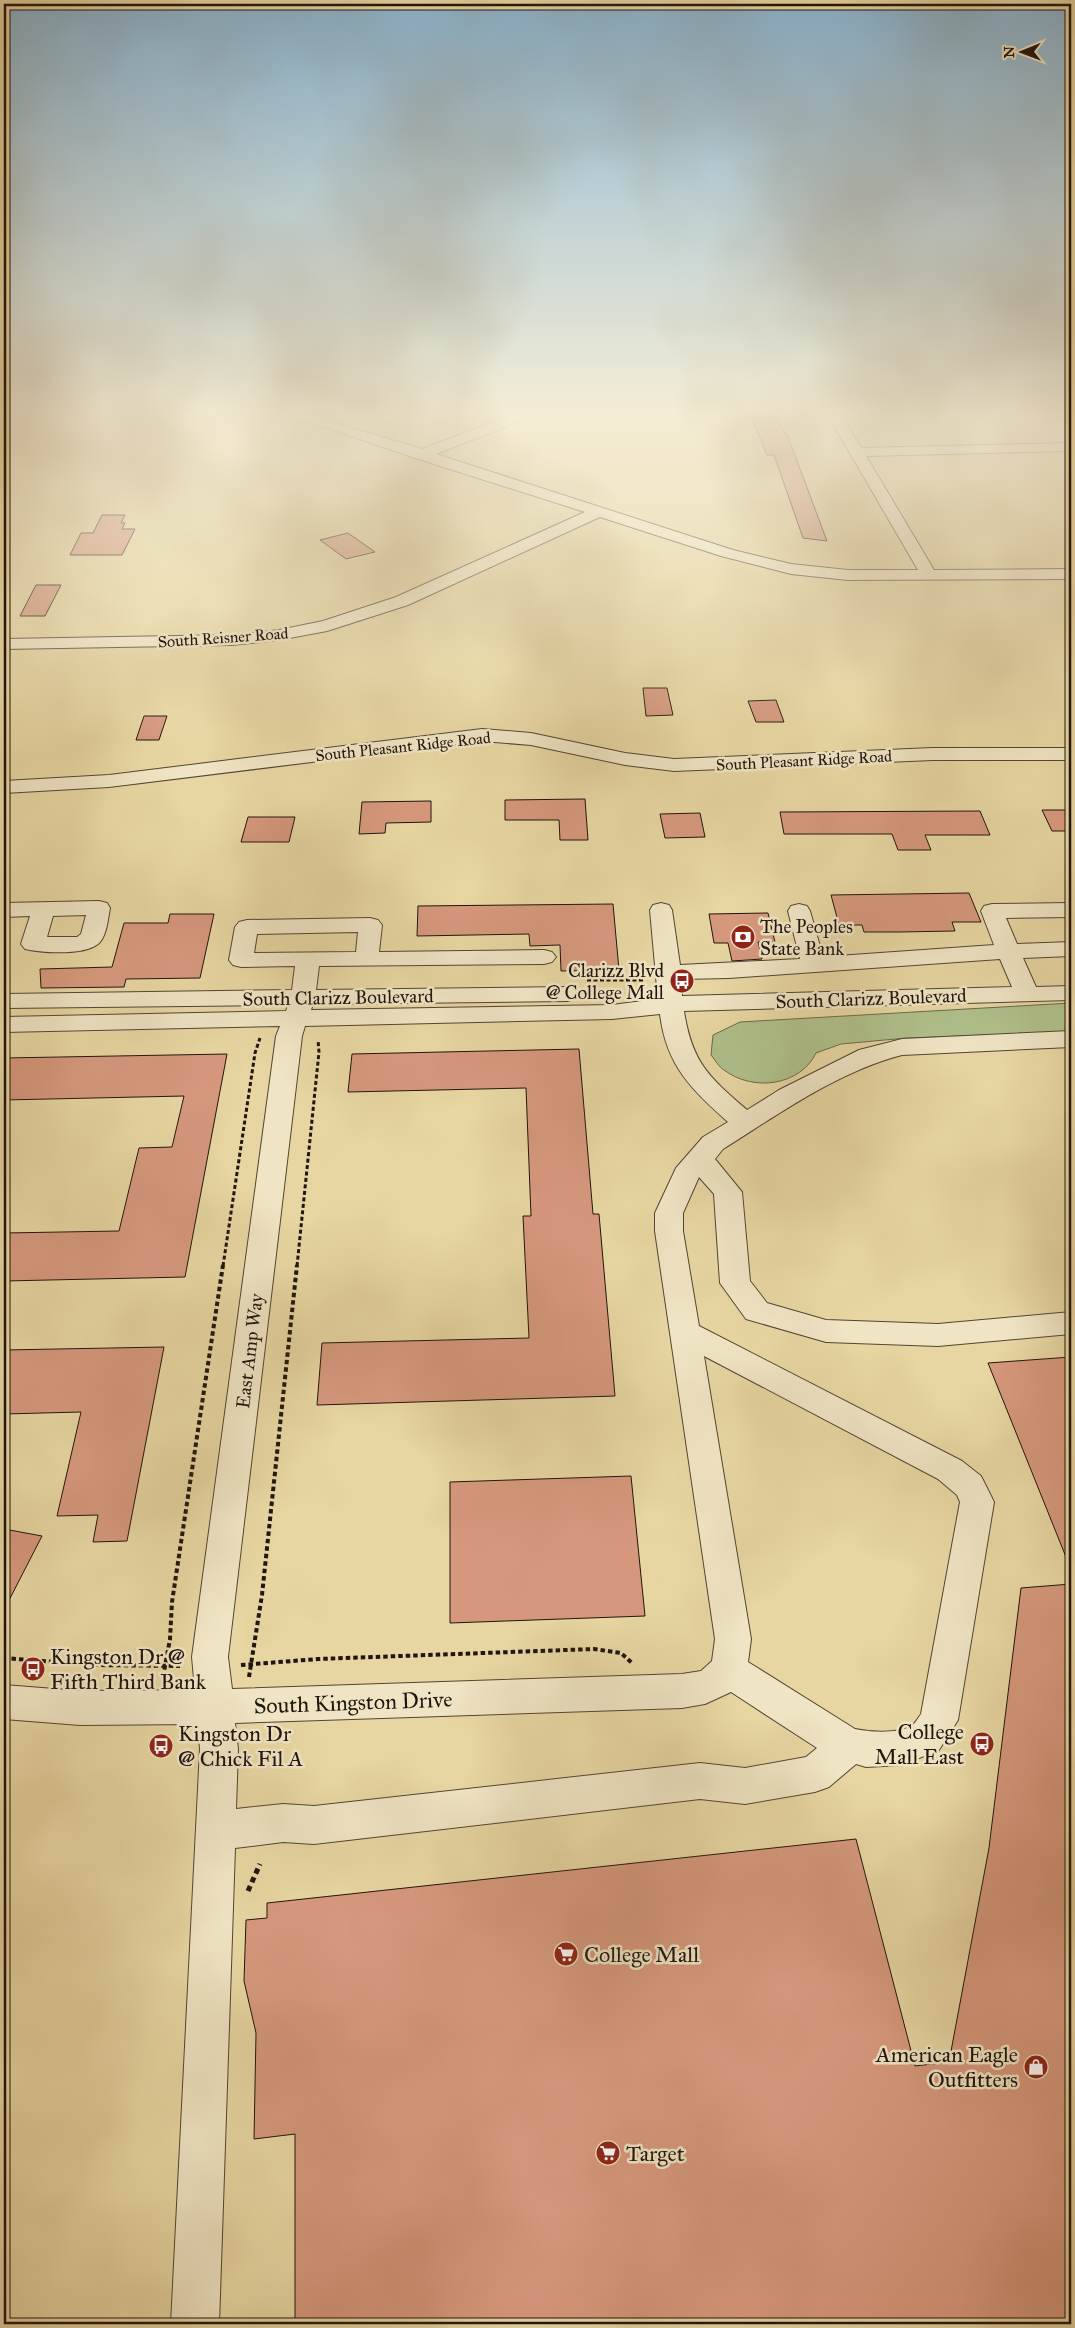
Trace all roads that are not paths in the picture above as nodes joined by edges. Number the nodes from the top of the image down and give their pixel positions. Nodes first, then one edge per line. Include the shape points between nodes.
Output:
1 (579, 521) edge
2 (625, 521) edge
3 (896, 521) edge
4 (1071, 574) edge
5 (929, 575) junction
6 (4, 644) edge
7 (1071, 754) edge
8 (4, 787) edge
9 (44, 909) junction
10 (4, 910) edge
11 (661, 910) dead end
12 (1071, 910) edge
13 (799, 911) dead end
14 (1071, 950) edge
15 (1008, 951) junction
16 (544, 957) dead end
17 (308, 959) junction
18 (367, 959) junction
19 (814, 965) junction
20 (669, 972) junction
21 (1071, 993) edge
22 (1027, 994) junction
23 (4, 1001) edge
24 (671, 1004) junction
25 (299, 1008) junction
26 (4, 1024) edge
27 (1071, 1039) edge
28 (744, 1122) junction
29 (699, 1159) junction
30 (1071, 1323) edge
31 (685, 1332) junction
32 (716, 1680) junction
33 (4, 1702) edge
34 (216, 1706) junction
35 (850, 1745) junction
36 (214, 1831) junction
37 (195, 2324) edge

1 - 6 street, South Reisner Road via 402,602 327,626 232,640
2 - 5 street via 727,553 791,569 848,575
3 - 5 street
4 - 5 street
7 - 8 street, South Pleasant Ridge Road via 886,755 674,765 634,762 537,739 482,735 109,781
9 - 9 street via 33,944 83,944 92,937 99,908
9 - 10 street
11 - 20 street
12 - 15 street via 992,911
13 - 19 street
14 - 15 street
15 - 19 street
15 - 22 street
16 - 18 street
17 - 18 street
17 - 18 street via 241,960 248,927 370,925
17 - 25 street, East Amp Way
19 - 20 street
20 - 24 street
21 - 22 street, South Clarizz Boulevard
22 - 24 street, South Clarizz Boulevard
23 - 25 street, South Clarizz Boulevard
24 - 25 street, South Clarizz Boulevard via 612,1012
24 - 28 street via 676,1034 688,1066
25 - 26 street, South Clarizz Boulevard
25 - 34 street, East Amp Way via 289,1036 212,1635 210,1666
27 - 28 street via 902,1047 860,1060
28 - 29 street via 713,1143
29 - 30 street via 728,1192 735,1283 757,1311 826,1331 938,1335
29 - 31 street via 686,1175 669,1213
31 - 32 street via 733,1639 733,1656
31 - 35 street via 950,1470 969,1486 977,1502 939,1720 926,1738 902,1747 866,1749
32 - 34 street, South Kingston Drive via 635,1693
32 - 35 street
33 - 34 street, South Kingston Drive via 102,1710
34 - 36 street, East Amp Way via 219,1750
35 - 36 street via 815,1774 744,1786 700,1781 324,1824 283,1823
36 - 37 street, East Amp Way

